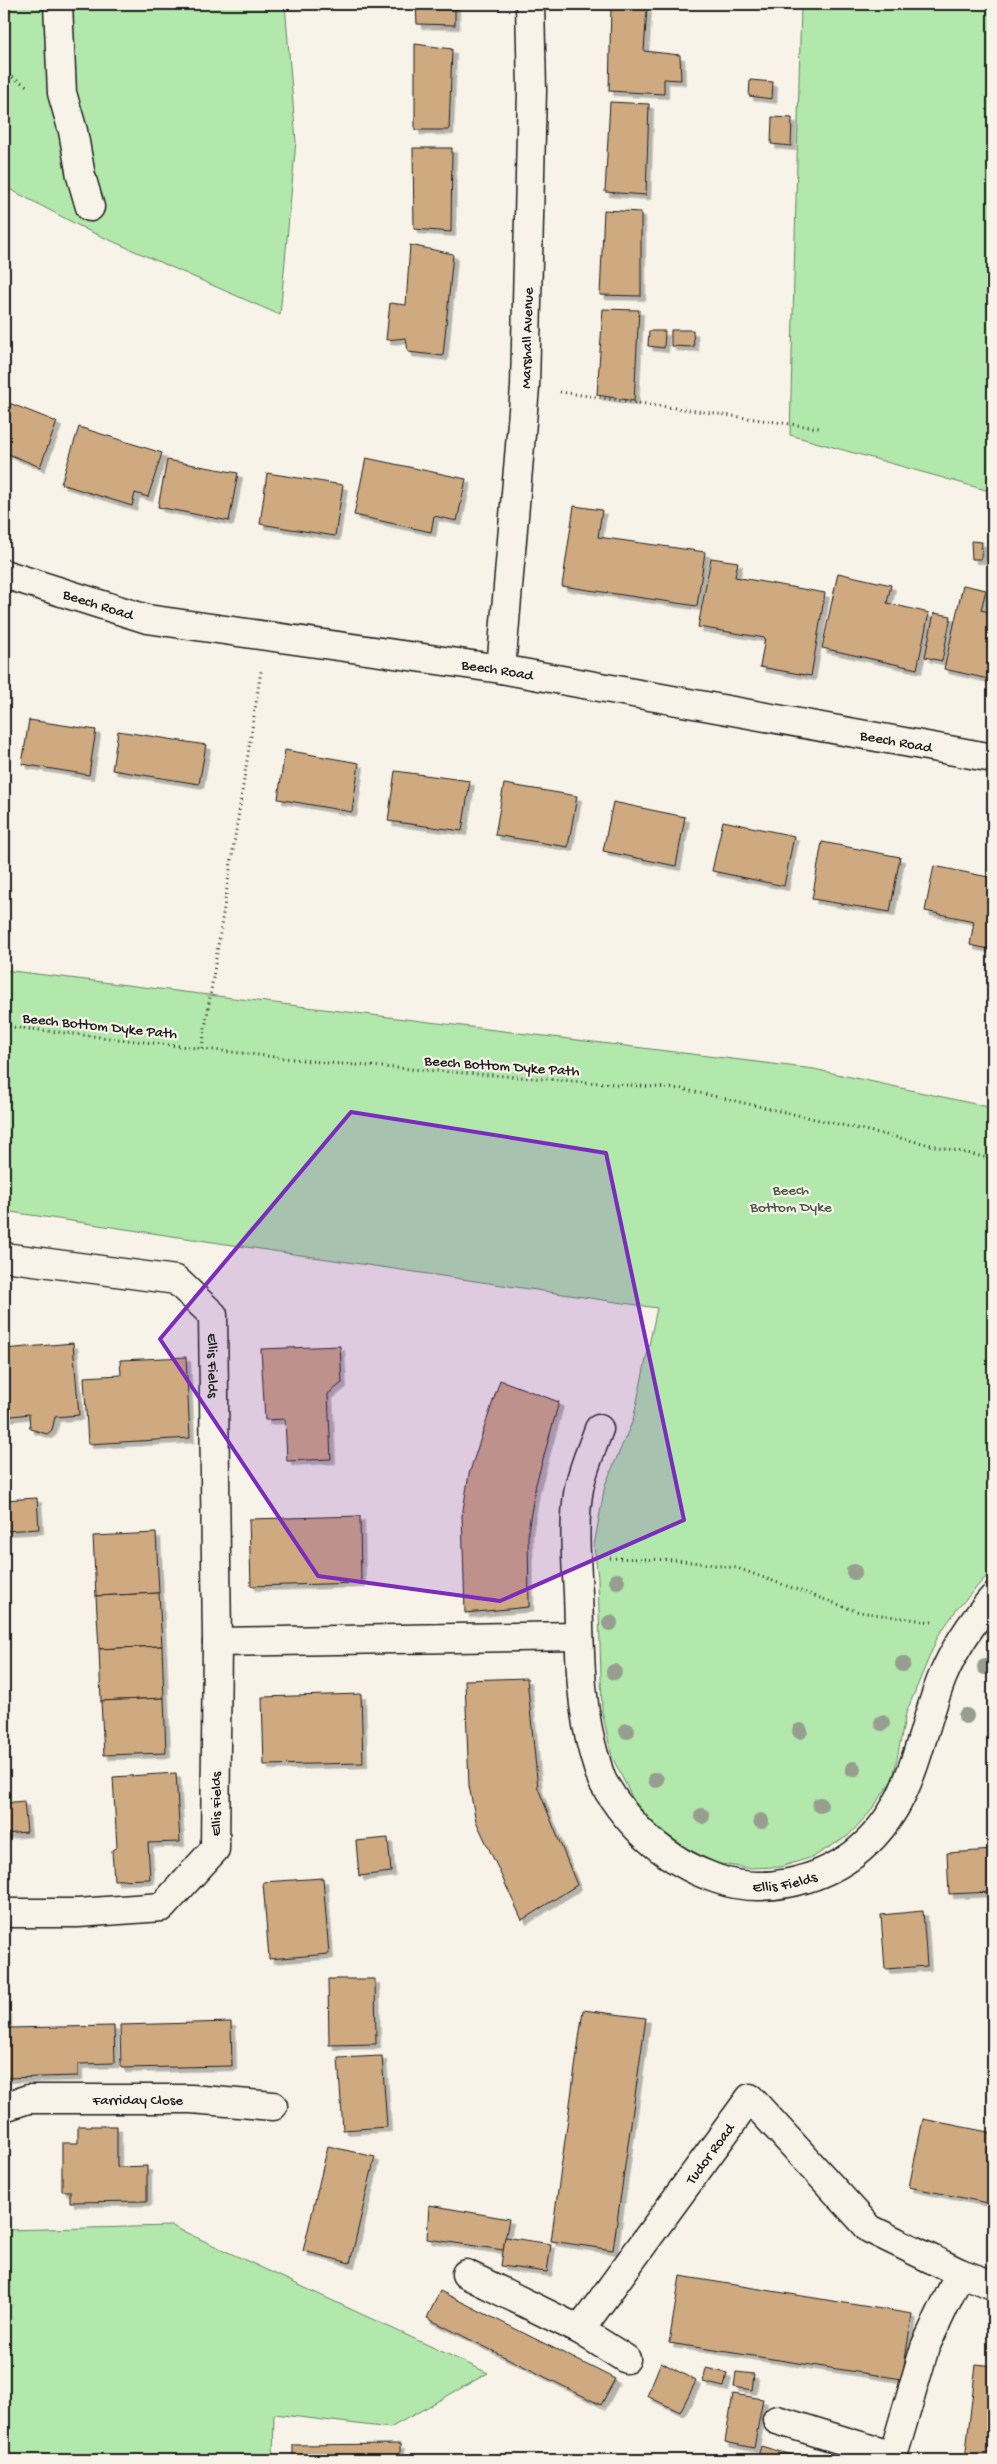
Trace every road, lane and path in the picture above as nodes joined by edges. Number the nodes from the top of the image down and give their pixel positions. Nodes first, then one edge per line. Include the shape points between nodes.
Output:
1 (58, 4) edge
2 (530, 4) edge
3 (90, 207) dead end
4 (524, 388) junction
5 (819, 428) dead end
6 (4, 574) edge
7 (266, 636) junction
8 (502, 669) junction
9 (993, 758) edge
10 (4, 1026) edge
11 (202, 1048) junction
12 (993, 1159) edge
13 (4, 1257) edge
14 (598, 1429) dead end
15 (576, 1559) junction
16 (993, 1598) edge
17 (970, 1626) junction
18 (579, 1636) junction
19 (217, 1642) junction
20 (4, 1913) edge
21 (273, 2106) dead end
22 (4, 2107) edge
23 (960, 2273) junction
24 (466, 2274) dead end
25 (993, 2285) edge
26 (580, 2330) junction
27 (626, 2359) dead end
28 (777, 2420) dead end

1 - 3 street via 62,92
2 - 4 street, Marshall Avenue via 532,90
4 - 5 path
4 - 8 street, Marshall Avenue
6 - 7 street, Beech Road via 147,619
7 - 8 street, Beech Road
7 - 11 path
8 - 9 street, Beech Road
10 - 11 path, Beech Bottom Dyke Path
11 - 12 path, Beech Bottom Dyke Path via 328,1063 682,1089
13 - 19 street, Ellis Fields via 176,1280 213,1315
14 - 15 street, Ellis Fields via 579,1487
15 - 17 path via 676,1560 737,1568 859,1612
15 - 18 street, Ellis Fields
16 - 17 street, Ellis Fields
17 - 18 street, Ellis Fields via 943,1676 897,1808 879,1831 824,1873 794,1882 760,1886 728,1883 695,1872 668,1857 622,1810 602,1780 592,1747 585,1713
18 - 19 street
19 - 20 street, Ellis Fields via 215,1849 162,1907 78,1914
21 - 22 street, Farriday Close via 172,2099 28,2099
23 - 25 street, Tudor Road
23 - 26 street, Tudor Road via 870,2229 750,2098
23 - 28 street via 925,2347 893,2456
24 - 26 street
26 - 27 street

